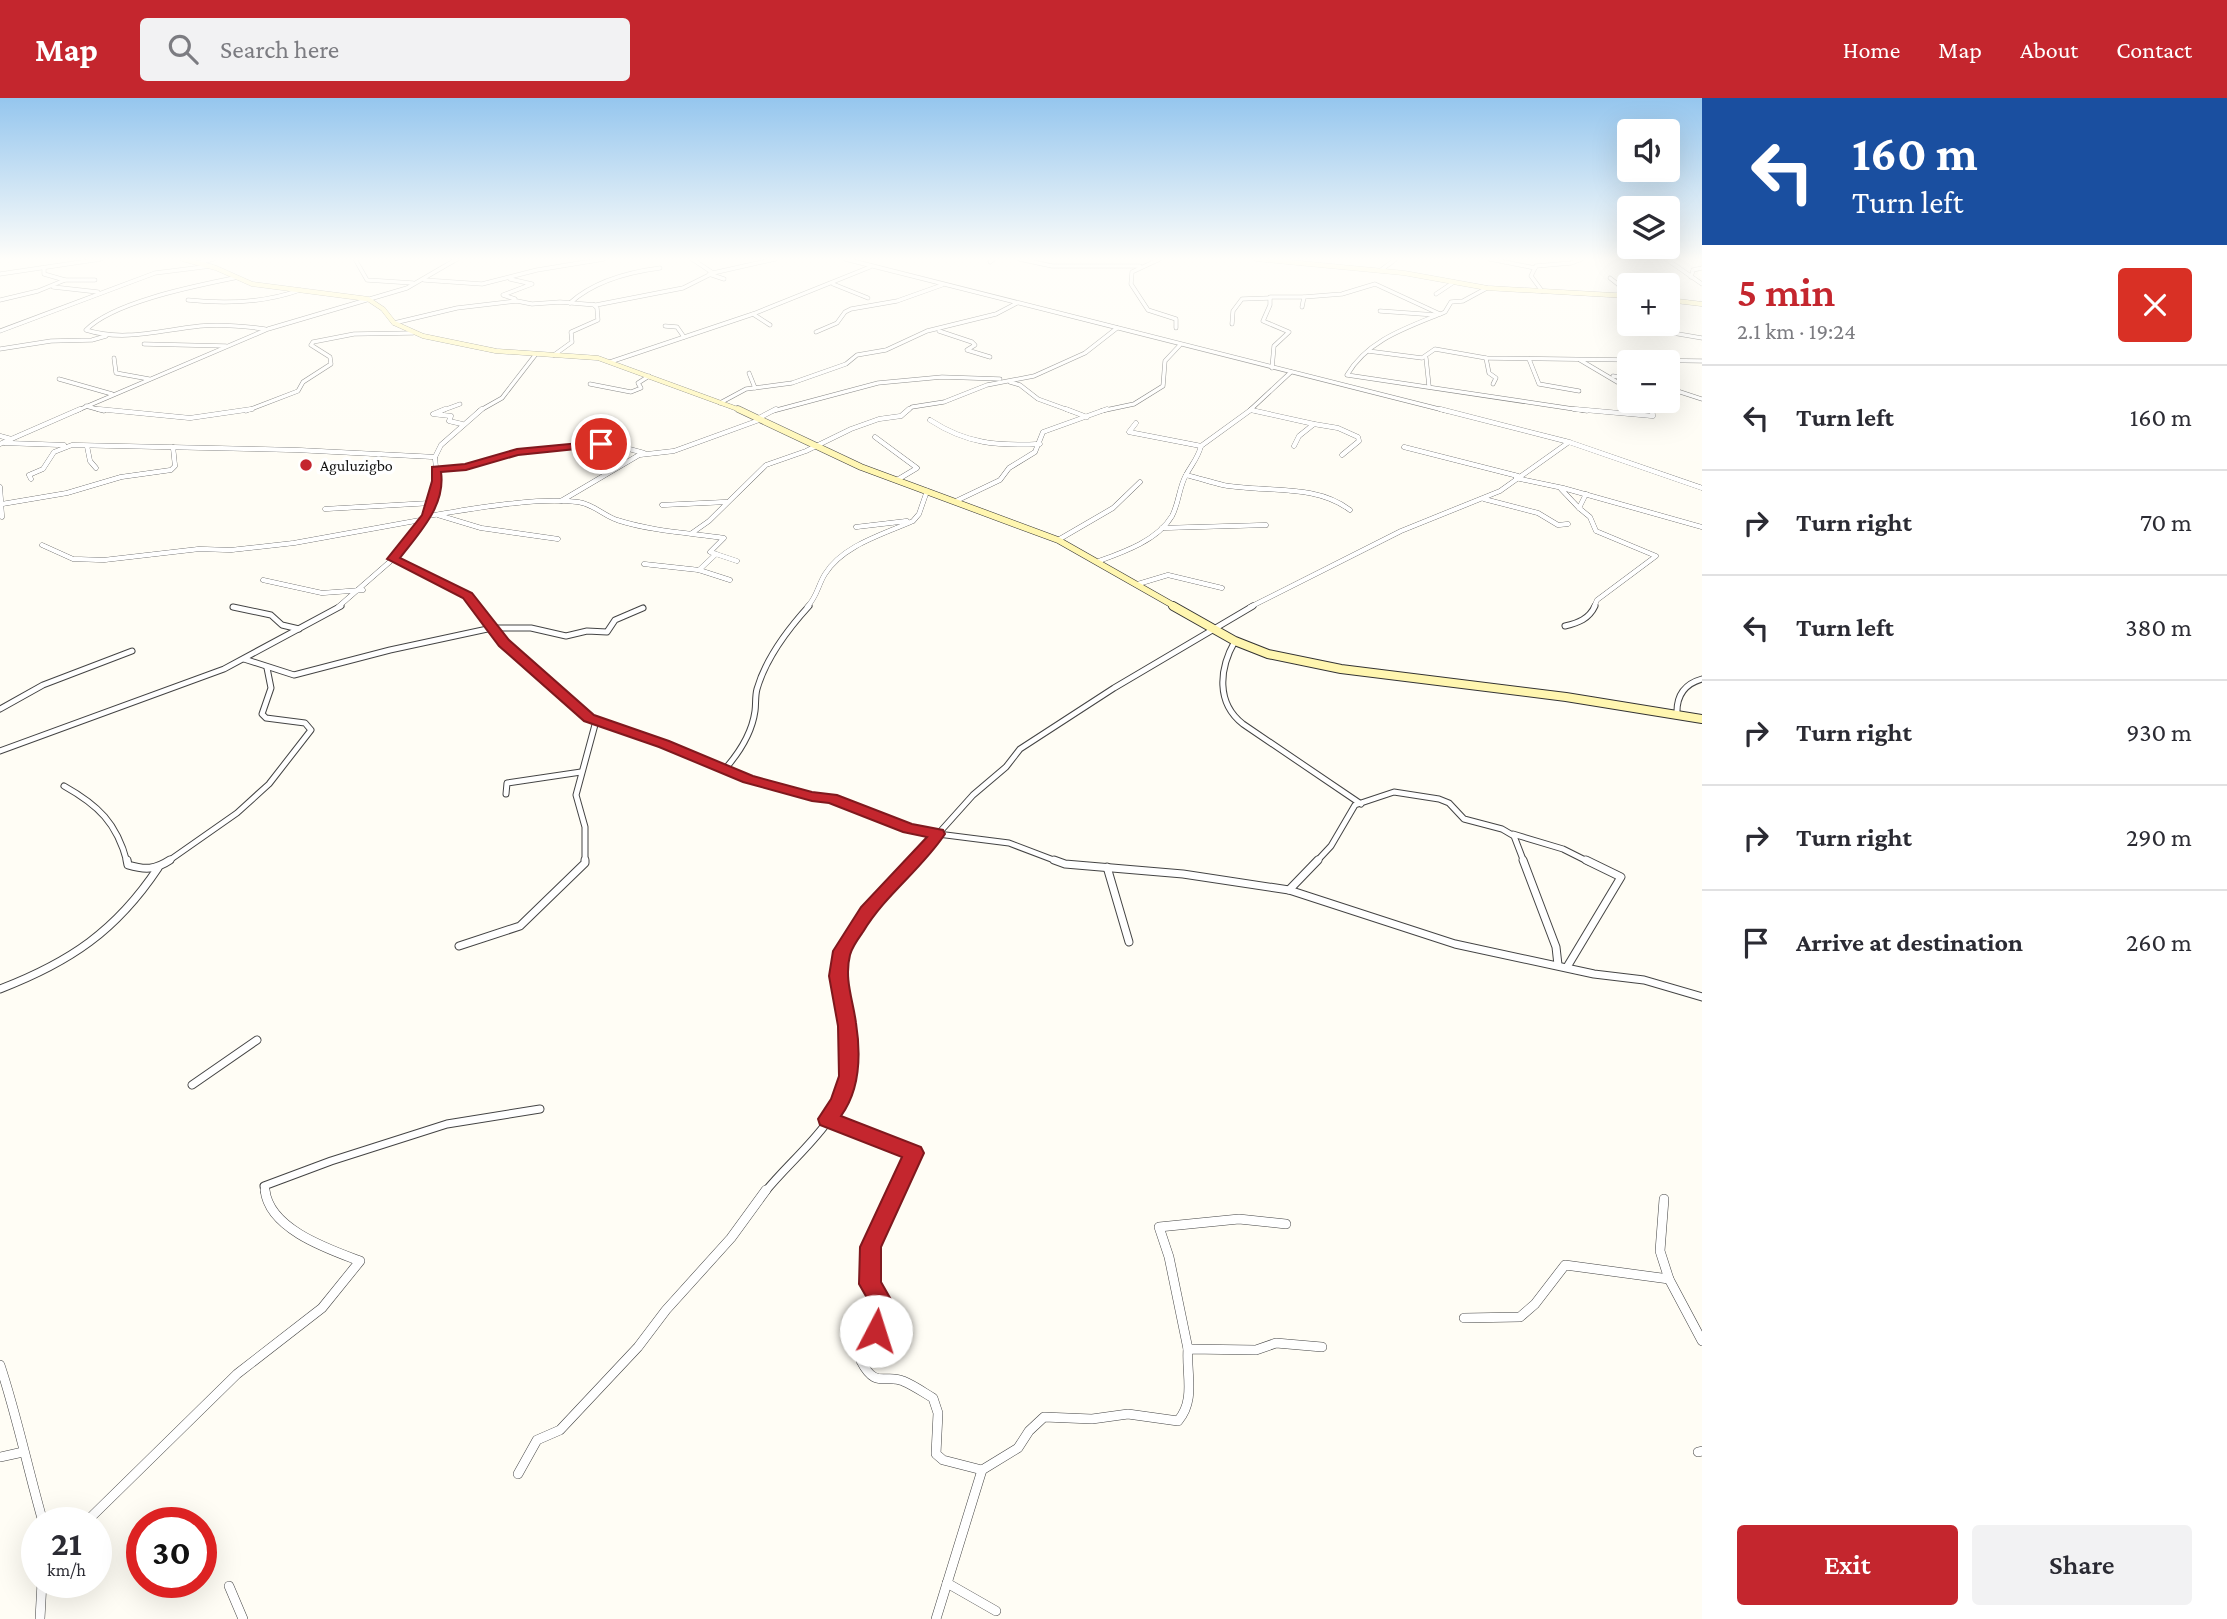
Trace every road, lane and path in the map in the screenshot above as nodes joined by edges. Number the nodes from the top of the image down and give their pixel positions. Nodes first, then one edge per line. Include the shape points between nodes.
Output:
1 (88, 330) edge
2 (175, 330) edge
3 (266, 330) edge
4 (408, 330) edge
5 (576, 330) edge
6 (679, 330) edge
7 (705, 330) edge
8 (933, 330) joint
9 (1114, 330) edge
10 (1124, 330) edge
11 (1284, 330) edge
12 (1405, 330) edge
13 (414, 333) junction
14 (111, 334) junction
15 (1680, 334) edge
16 (684, 337) junction
17 (1702, 338) edge
18 (144, 344) dead end
19 (1180, 345) junction
20 (228, 346) junction
21 (0, 349) edge
22 (1368, 351) junction
23 (537, 354) junction
24 (554, 355) junction
25 (990, 357) dead end
26 (114, 358) dead end
27 (1426, 358) junction
28 (1486, 358) junction
29 (1575, 358) junction
30 (1529, 359) junction
31 (1702, 360) edge
32 (610, 362) junction
33 (1272, 368) junction
34 (1291, 372) junction
35 (748, 373) dead end
36 (1607, 375) junction
37 (649, 376) junction
38 (1617, 377) edge
39 (1019, 378) junction
40 (59, 379) dead end
41 (151, 379) junction
42 (1617, 381) edge
43 (1005, 382) junction
44 (590, 384) dead end
45 (1493, 384) dead end
46 (1429, 386) junction
47 (755, 387) junction
48 (1579, 391) dead end
49 (1680, 392) edge
50 (114, 395) junction
51 (1702, 399) edge
52 (720, 403) junction
53 (460, 404) dead end
54 (86, 406) junction
55 (1251, 410) junction
56 (1654, 413) edge
57 (1087, 416) junction
58 (761, 419) junction
59 (930, 420) dead end
60 (1136, 423) dead end
61 (462, 424) junction
62 (1314, 424) junction
63 (0, 436) edge
64 (875, 437) dead end
65 (11, 439) junction
66 (1569, 442) junction
67 (1, 444) edge
68 (1040, 444) junction
69 (69, 445) junction
70 (87, 446) junction
71 (817, 446) junction
72 (1202, 446) junction
73 (1294, 446) dead end
74 (173, 447) junction
75 (1404, 447) dead end
76 (646, 453) junction
77 (1342, 455) dead end
78 (435, 457) junction
79 (96, 468) dead end
80 (436, 469) junction
81 (1186, 475) junction
82 (1517, 477) junction
83 (31, 479) dead end
84 (897, 480) junction
85 (1140, 482) dead end
86 (0, 486) edge
87 (1557, 486) junction
88 (1702, 488) edge
89 (927, 491) junction
90 (1586, 494) junction
91 (1484, 499) junction
92 (956, 501) junction
93 (559, 502) junction
94 (726, 502) junction
95 (431, 503) junction
96 (2, 504) junction
97 (662, 505) dead end
98 (1578, 508) junction
99 (325, 509) dead end
100 (1350, 510) dead end
101 (437, 514) junction
102 (2, 517) dead end
103 (426, 517) junction
104 (913, 521) junction
105 (1568, 524) dead end
106 (1266, 526) dead end
107 (856, 527) dead end
108 (1702, 527) edge
109 (1162, 528) junction
110 (692, 533) junction
111 (558, 539) dead end
112 (1058, 540) junction
113 (42, 545) dead end
114 (716, 554) junction
115 (393, 559) junction
116 (737, 561) dead end
117 (1099, 561) junction
118 (644, 564) dead end
119 (699, 570) junction
120 (263, 580) dead end
121 (730, 580) dead end
122 (1138, 584) junction
123 (1222, 588) dead end
124 (363, 590) junction
125 (233, 607) dead end
126 (643, 608) dead end
127 (1565, 626) dead end
128 (492, 628) junction
129 (1212, 628) junction
130 (300, 629) junction
131 (1235, 641) junction
132 (132, 651) dead end
133 (244, 659) junction
134 (267, 668) junction
135 (1702, 679) edge
136 (0, 709) edge
137 (1677, 715) junction
138 (1702, 719) edge
139 (596, 721) junction
140 (2, 749) edge
141 (724, 769) junction
142 (580, 772) junction
143 (64, 786) dead end
144 (506, 794) dead end
145 (1361, 804) junction
146 (937, 834) junction
147 (1511, 834) junction
148 (1107, 867) junction
149 (158, 868) junction
150 (1289, 890) junction
151 (1129, 942) dead end
152 (459, 946) dead end
153 (1558, 965) junction
154 (1567, 967) junction
155 (0, 989) edge
156 (1702, 997) edge
157 (257, 1041) dead end
158 (192, 1084) dead end
159 (540, 1109) dead end
160 (827, 1119) junction
161 (1664, 1199) dead end
162 (1286, 1224) dead end
163 (1669, 1279) junction
164 (1464, 1318) dead end
165 (1702, 1341) edge
166 (1322, 1347) dead end
167 (1188, 1349) junction
168 (0, 1365) edge
169 (23, 1452) junction
170 (0, 1457) edge
171 (982, 1470) junction
172 (518, 1474) dead end
173 (39, 1507) edge
174 (101, 1507) edge
175 (947, 1583) junction
176 (229, 1586) dead end
177 (41, 1598) edge
178 (996, 1611) dead end
179 (40, 1619) edge
180 (243, 1619) edge
181 (936, 1619) edge

1 - 14 street
2 - 14 street
3 - 20 street
4 - 13 main road
5 - 24 street via 571,332 572,342
6 - 16 street
7 - 16 street
8 - 25 street via 972,342 975,345 967,350
8 - 47 street via 886,350 861,353 846,364 792,383
9 - 39 street via 1085,353
10 - 19 street
11 - 33 street via 1289,332 1275,346
12 - 22 street
13 - 23 main road via 483,349
13 - 54 street via 354,334 313,342 311,345 330,357 329,366 303,382 298,391 248,411 190,418
14 - 21 street
15 - 17 street
16 - 32 street
18 - 20 street
19 - 33 street
19 - 57 street via 1165,361 1160,390 1134,404
20 - 41 street
22 - 27 street
22 - 46 street via 1353,361 1349,377
23 - 24 main road
23 - 61 street via 502,398
24 - 32 main road
26 - 41 street via 116,373
27 - 28 street via 1436,349
27 - 46 street
28 - 30 street
28 - 45 street via 1489,373 1496,378
29 - 30 street
29 - 31 street
29 - 36 street
30 - 48 street via 1539,384
32 - 37 main road
33 - 34 street
34 - 55 street
34 - 66 street
35 - 47 street
36 - 38 street
36 - 42 street
37 - 44 street via 633,393
37 - 52 main road
39 - 43 street
39 - 58 street via 942,377 878,383 777,409
40 - 50 street
41 - 50 street
43 - 57 street
43 - 71 street via 912,407 901,416 879,419
46 - 56 street via 1584,411
47 - 52 street
49 - 51 street
50 - 54 street
52 - 58 main road
53 - 61 street via 433,414 451,416 449,421
54 - 65 street
55 - 62 street
55 - 72 street
57 - 68 street via 1043,432
58 - 71 main road
58 - 76 street via 674,451
59 - 68 street via 948,432 997,446
60 - 72 street via 1129,432
61 - 78 street
62 - 73 street
62 - 77 street via 1358,437
63 - 65 street
64 - 84 street via 917,468
65 - 67 street
66 - 82 street
66 - 88 street
67 - 69 street
68 - 92 street via 1000,480
69 - 70 street
69 - 83 street via 54,452 43,469 29,475
70 - 74 street
70 - 79 street
71 - 84 main road
71 - 94 street via 762,467
72 - 81 street
74 - 78 street
74 - 96 street via 175,466 171,470
75 - 82 street
76 - 80 street via 607,443 517,452 466,467
76 - 93 street
78 - 80 street
80 - 95 street
81 - 100 street via 1224,485 1318,494
81 - 109 street via 1172,515
82 - 87 street
82 - 91 street
84 - 89 main road
85 - 112 street via 1113,508
86 - 96 street
87 - 90 street
87 - 98 street
89 - 92 main road
89 - 104 street
90 - 98 street
90 - 108 street
91 - 105 street via 1538,513 1558,525
91 - 129 street via 1401,531
92 - 112 main road
93 - 101 street
93 - 110 street via 584,503 614,519 641,526
94 - 97 street
94 - 110 street
95 - 99 street
95 - 103 street
96 - 102 street
98 - 127 street via 1600,533 1656,556 1597,600 1580,622
101 - 103 street
101 - 111 street via 481,528
103 - 113 street via 294,543 104,560 73,559
103 - 115 street
104 - 107 street
104 - 141 street via 854,548 825,574 814,600 765,667 749,733
106 - 109 street
109 - 117 street via 1125,552
110 - 114 street via 724,538 710,552
112 - 117 main road
114 - 116 street
114 - 119 street
115 - 124 street
115 - 128 street via 468,596
117 - 122 main road
118 - 119 street
119 - 121 street
120 - 124 street via 322,593
122 - 123 street via 1168,575
122 - 129 main road
124 - 130 street
125 - 130 street via 262,612
126 - 128 street via 615,620 607,632 566,636 531,628
128 - 134 street via 294,676
128 - 139 street via 572,706
129 - 131 main road
129 - 146 street via 1020,749
130 - 133 street
131 - 137 main road via 1311,664
131 - 145 street via 1221,673 1231,712
132 - 136 street via 43,685
133 - 134 street
133 - 140 street
134 - 149 street via 271,688 262,714 305,723 311,730 256,798
135 - 137 street via 1682,689
137 - 138 main road
139 - 141 street
139 - 142 street
141 - 146 street via 790,791 832,798 890,822
142 - 144 street via 507,783
142 - 152 street via 576,795 586,845 581,869 520,926
143 - 149 street via 87,798 113,824 121,834 128,865
145 - 147 street via 1394,792 1439,799 1464,819
145 - 150 street via 1352,807 1331,846
146 - 148 street via 1009,843 1065,864
146 - 160 street via 867,911 842,951 838,976 849,1076 840,1102
147 - 153 street via 1559,957
147 - 154 street via 1563,849 1621,877
148 - 150 street
148 - 151 street
149 - 155 street via 123,918 92,944 27,980
150 - 153 street via 1455,944
153 - 154 street
154 - 156 street via 1644,980
157 - 158 street
159 - 174 street via 447,1124 264,1186 267,1204 283,1220 360,1261 322,1308 237,1374
160 - 171 street via 914,1153 870,1247 870,1284 882,1303 882,1316 861,1361 867,1373 884,1381 900,1379 933,1398 938,1413 936,1454
160 - 172 street via 638,1347 560,1430 537,1440
161 - 163 street via 1660,1251
162 - 167 street via 1231,1218 1159,1227 1167,1242
163 - 164 street via 1565,1265 1520,1317
163 - 165 street
166 - 167 street via 1276,1343 1256,1350
167 - 171 street via 1186,1415 1178,1421 1128,1414 1091,1419 1044,1417 1018,1448
168 - 169 street
169 - 170 street
169 - 173 street
171 - 175 street
175 - 178 street
175 - 181 street
176 - 180 street
177 - 179 street

